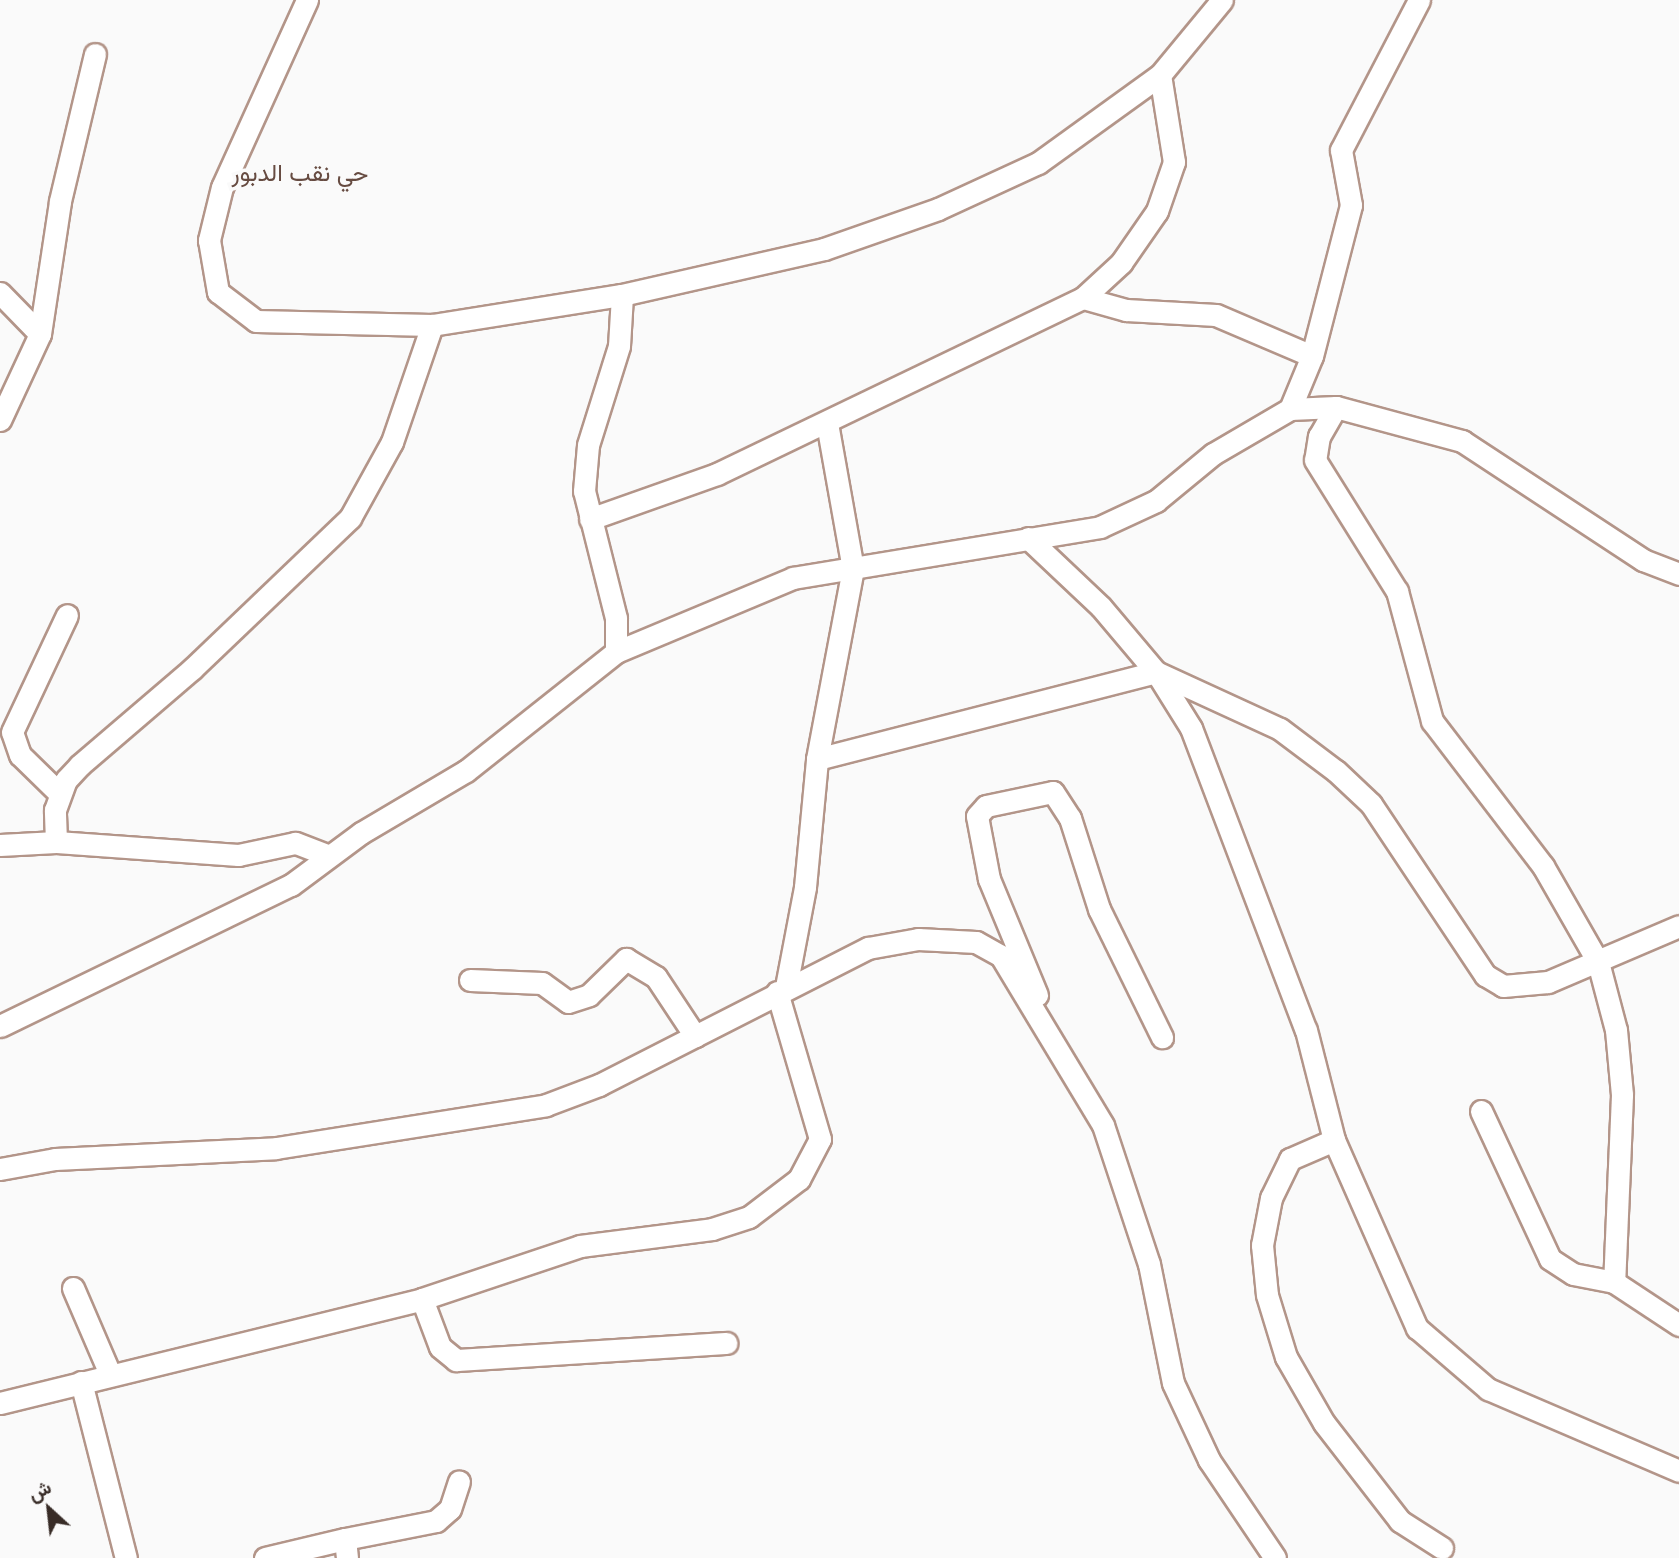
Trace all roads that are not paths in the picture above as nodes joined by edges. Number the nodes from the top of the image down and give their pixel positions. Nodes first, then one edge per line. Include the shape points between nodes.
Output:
1 (307, 0) edge
2 (1222, 0) edge
3 (1419, 0) edge
4 (95, 54) dead end
5 (1160, 75) junction
6 (0, 293) edge
7 (622, 295) junction
8 (1083, 298) junction
9 (432, 325) junction
10 (40, 334) junction
11 (1312, 356) junction
12 (1336, 407) junction
13 (1290, 409) junction
14 (0, 420) edge
15 (827, 423) junction
16 (590, 519) junction
17 (1028, 538) junction
18 (853, 569) junction
19 (1679, 574) edge
20 (67, 615) dead end
21 (616, 652) junction
22 (1156, 672) junction
23 (817, 759) junction
24 (59, 793) junction
25 (56, 842) junction
26 (0, 845) edge
27 (327, 855) junction
28 (1679, 926) edge
29 (1598, 962) junction
30 (470, 980) dead end
31 (781, 990) junction
32 (0, 1026) edge
33 (1049, 1030) junction
34 (695, 1036) junction
35 (1161, 1037) dead end
36 (1481, 1111) dead end
37 (1334, 1140) junction
38 (0, 1169) edge
39 (1614, 1282) junction
40 (73, 1288) dead end
41 (422, 1299) junction
42 (1679, 1325) edge
43 (726, 1343) dead end
44 (110, 1374) junction
45 (81, 1382) junction
46 (0, 1403) edge
47 (1679, 1471) edge
48 (459, 1480) dead end
49 (1442, 1548) dead end
50 (346, 1549) edge
51 (125, 1558) edge
52 (265, 1558) edge
53 (1275, 1558) edge

1 - 9 street via 222,187 209,240 218,292 256,321
2 - 5 street
3 - 11 street via 1341,150 1352,198
4 - 10 street via 60,201
5 - 7 street via 1038,163 938,209 824,249
5 - 8 street via 1174,162 1157,211 1121,263
6 - 10 street
7 - 9 street
7 - 16 street via 610,392 588,445 584,491
8 - 11 street via 1126,310 1216,315
8 - 15 street
9 - 24 street via 392,442 350,518 238,627 80,765
10 - 14 street
11 - 13 street
12 - 13 street
12 - 19 street via 1462,441 1643,560
12 - 29 street via 1315,460 1354,513 1397,591 1432,721 1543,866
13 - 17 street via 1213,454 1126,518
15 - 16 street via 717,474
15 - 18 street
16 - 21 street via 616,618
17 - 18 street
17 - 22 street
18 - 21 street via 793,578
18 - 23 street
20 - 24 street via 12,732 20,755
21 - 27 street via 466,771
22 - 23 street
22 - 29 street via 1280,729 1336,771 1371,804 1485,975 1516,989
22 - 37 street via 1212,772 1306,1030
23 - 31 street via 805,887
24 - 25 street
25 - 26 street
25 - 27 street via 238,855 304,843
27 - 32 street via 252,909
28 - 29 street
29 - 39 street via 1616,1030 1622,1095
30 - 34 street via 542,983 568,1002 589,995 626,959 656,977
31 - 33 street via 868,948 918,939 976,943 1001,956
31 - 34 street
31 - 41 street via 821,1126 817,1153 799,1179 735,1222 580,1246
33 - 35 street via 976,836 986,806 1053,792 1070,818 1098,908
33 - 53 street via 1103,1125 1129,1197 1173,1383 1209,1460
34 - 38 street via 575,1096 467,1122 276,1148 55,1159
36 - 39 street via 1550,1259 1573,1274
37 - 47 street via 1399,1295 1418,1328 1444,1356 1499,1395
37 - 49 street via 1290,1160 1271,1198 1262,1245 1267,1295 1286,1357 1324,1423 1400,1521
39 - 42 street
40 - 44 street
41 - 43 street via 440,1347 456,1360
41 - 44 street
44 - 45 street
45 - 46 street
45 - 51 street
48 - 50 street via 450,1509 436,1521
50 - 52 street

